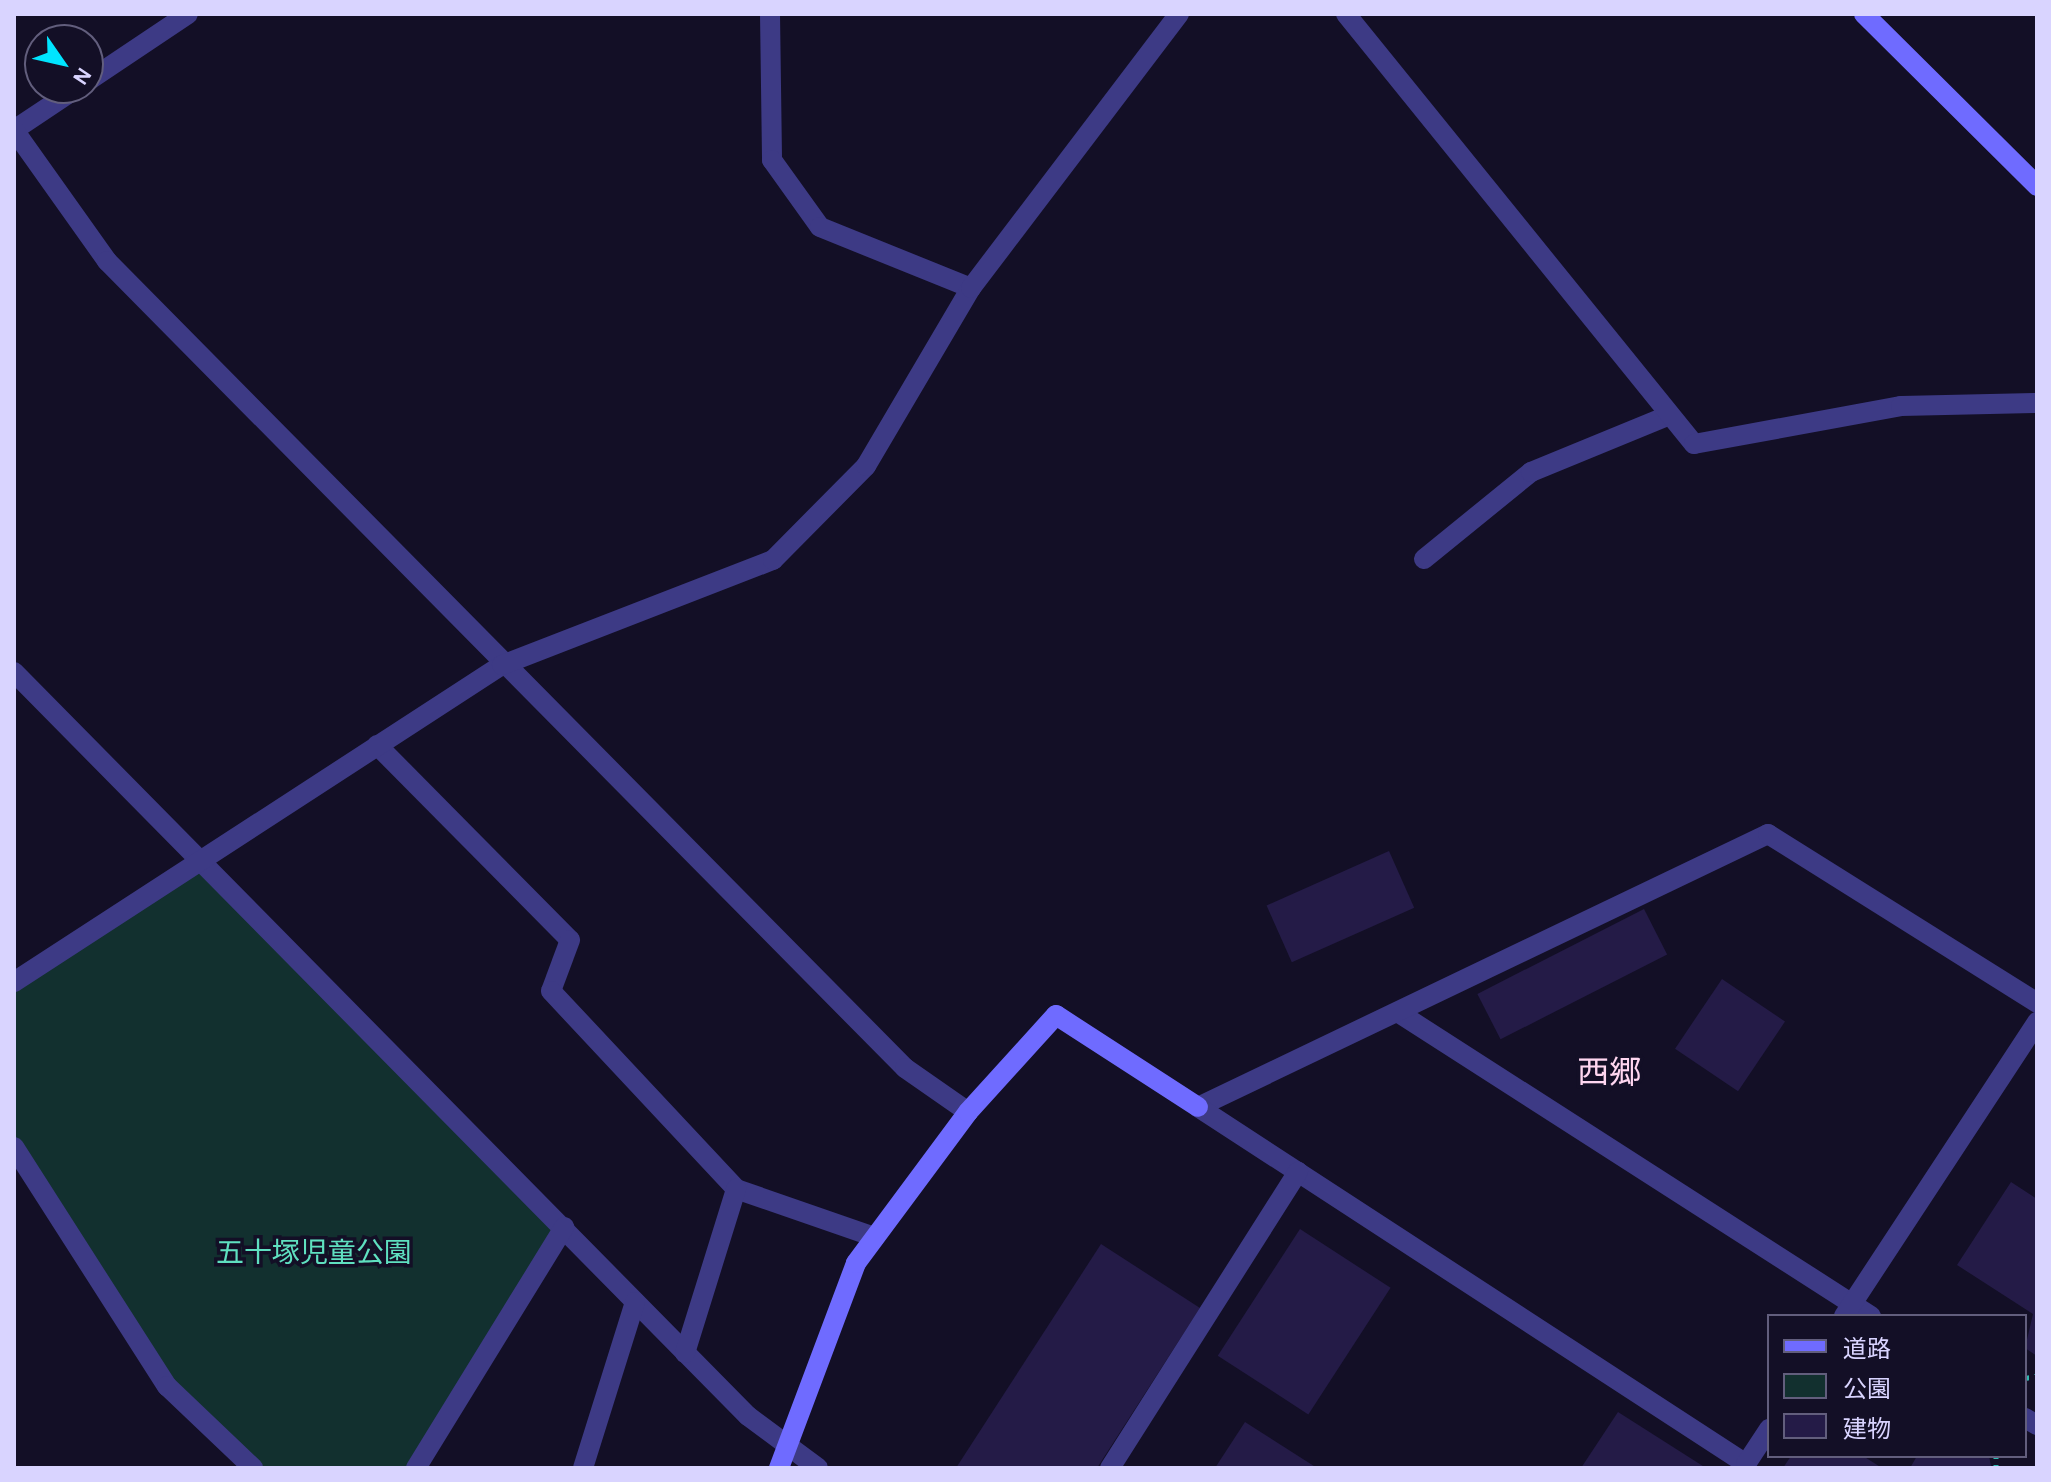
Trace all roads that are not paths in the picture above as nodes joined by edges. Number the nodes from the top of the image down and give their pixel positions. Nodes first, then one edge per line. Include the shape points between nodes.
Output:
1 (188, 14) edge
2 (770, 14) edge
3 (1179, 14) edge
4 (1346, 14) edge
5 (1864, 14) edge
6 (104, 70) edge
7 (53, 104) edge
8 (2037, 186) edge
9 (971, 288) junction
10 (2037, 403) edge
11 (1670, 415) junction
12 (1424, 559) dead end
13 (502, 665) junction
14 (14, 672) edge
15 (377, 745) junction
16 (201, 860) junction
17 (14, 982) edge
18 (2037, 1003) edge
19 (1399, 1013) junction
20 (2037, 1022) edge
21 (1198, 1107) junction
22 (968, 1112) junction
23 (14, 1147) edge
24 (1298, 1172) junction
25 (736, 1189) junction
26 (564, 1227) junction
27 (875, 1237) junction
28 (635, 1302) junction
29 (1848, 1310) edge
30 (685, 1353) junction
31 (1767, 1432) edge
32 (786, 1446) junction
33 (253, 1468) edge
34 (416, 1468) edge
35 (583, 1468) edge
36 (779, 1468) edge
37 (818, 1468) edge
38 (1110, 1468) edge

1 - 6 street
2 - 9 street via 772,160 820,227
3 - 9 street
4 - 11 street
5 - 8 street
7 - 13 street via 14,130 107,261
9 - 13 street via 866,466 773,560
10 - 11 street via 1901,406 1694,444
11 - 12 street via 1531,472
13 - 15 street
13 - 22 street via 905,1068
14 - 16 street
15 - 16 street
15 - 25 street via 570,940 551,991
16 - 17 street
16 - 26 street
18 - 19 street via 1768,834
19 - 21 street
19 - 29 street
20 - 29 street
21 - 22 street via 1056,1015
21 - 24 street
22 - 27 street
23 - 33 street via 167,1386
24 - 31 street via 1746,1464
24 - 38 street
25 - 27 street
25 - 30 street
26 - 28 street
26 - 34 street
27 - 32 street via 856,1263
28 - 30 street
28 - 35 street
30 - 32 street
32 - 36 street
32 - 37 street

